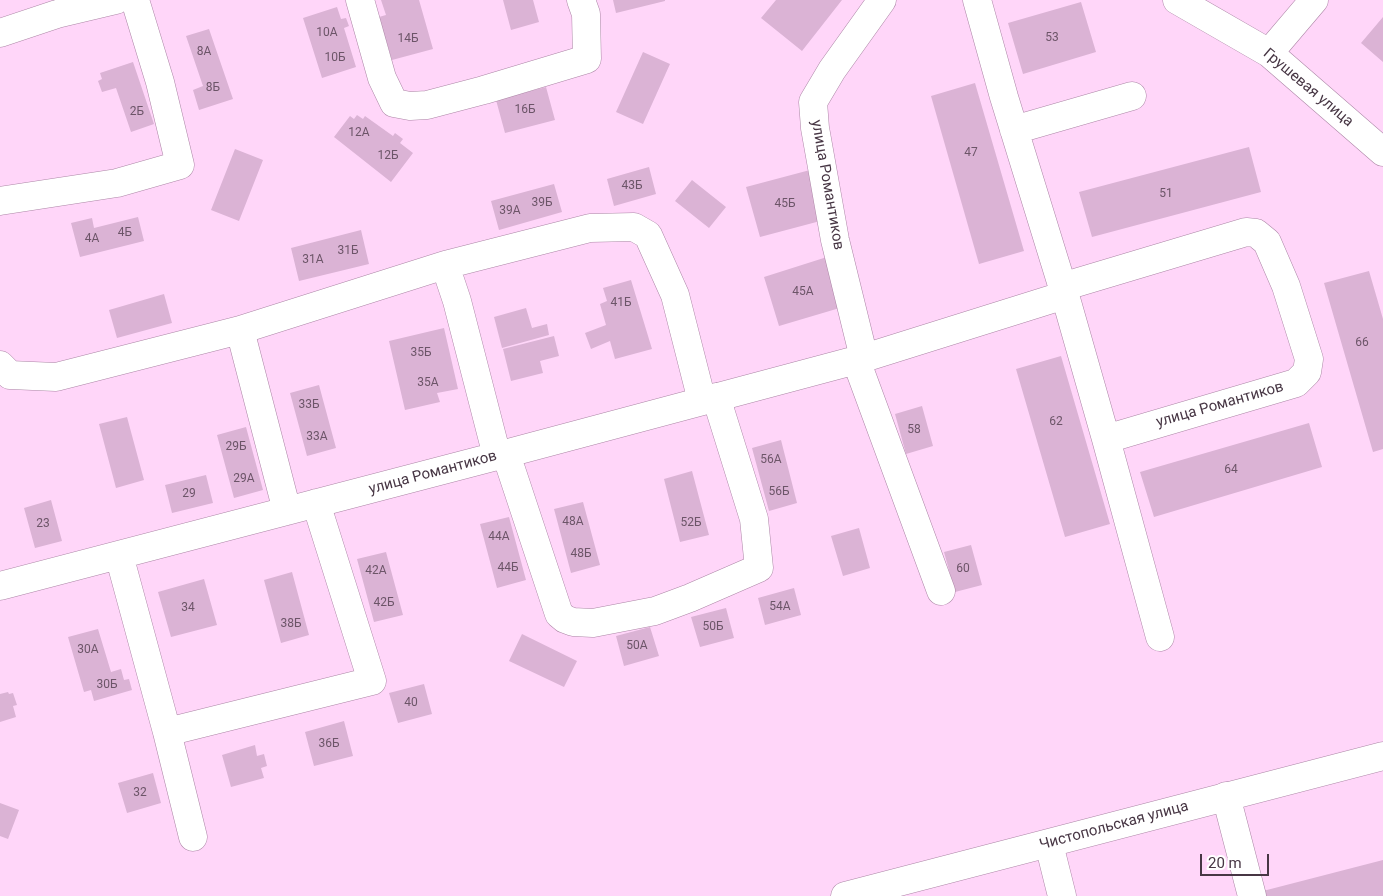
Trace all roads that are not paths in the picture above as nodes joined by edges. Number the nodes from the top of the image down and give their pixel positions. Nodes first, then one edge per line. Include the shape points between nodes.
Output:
1 (116, 0) edge
2 (135, 0) edge
3 (360, 0) edge
4 (582, 0) edge
5 (882, 0) edge
6 (977, 0) edge
7 (1177, 0) edge
8 (1314, 0) edge
9 (0, 33) edge
10 (1269, 53) junction
11 (1132, 96) dead end
12 (1014, 130) junction
13 (1383, 152) edge
14 (0, 201) edge
15 (445, 265) junction
16 (1064, 291) junction
17 (240, 330) junction
18 (860, 359) junction
19 (0, 365) edge
20 (709, 399) junction
21 (1106, 439) junction
22 (501, 455) junction
23 (316, 503) junction
24 (287, 511) junction
25 (119, 554) junction
26 (0, 586) edge
27 (941, 591) dead end
28 (1160, 637) dead end
29 (167, 732) junction
30 (1383, 756) edge
31 (1226, 796) junction
32 (193, 837) dead end
33 (1048, 844) junction
34 (892, 890) edge
35 (845, 896) edge
36 (1062, 896) edge
37 (1252, 896) edge

1 - 9 street via 57,14
2 - 14 street via 160,82 180,165 117,183
3 - 4 street via 382,78 394,103 410,106 427,105 484,90 587,59 586,14
5 - 18 street, улица Романтиков via 813,102 835,240
6 - 12 street
7 - 10 street, Грушевая улица
8 - 10 street
10 - 13 street, Грушевая улица
11 - 12 street
12 - 16 street
15 - 17 street
15 - 20 street via 590,228 634,227 648,235 675,295
15 - 22 street
16 - 18 street, улица Романтиков
16 - 21 street
16 - 21 street, улица Романтиков via 1246,232 1256,233 1267,242 1286,286 1309,359 1307,372 1296,383
17 - 19 street via 56,377 10,375
17 - 24 street
18 - 20 street, улица Романтиков
18 - 27 street
20 - 22 street, улица Романтиков
20 - 22 street via 754,519 759,568 655,611 593,623 573,622 559,614
21 - 28 street
22 - 23 street, улица Романтиков
23 - 24 street, улица Романтиков
23 - 29 street via 372,681
24 - 25 street, улица Романтиков
25 - 26 street, улица Романтиков
25 - 29 street
29 - 32 street
30 - 31 street, Чистопольская улица
31 - 33 street, Чистопольская улица
31 - 37 street
33 - 34 street, Чистопольская улица
33 - 36 street
34 - 35 street, Чистопольская улица

